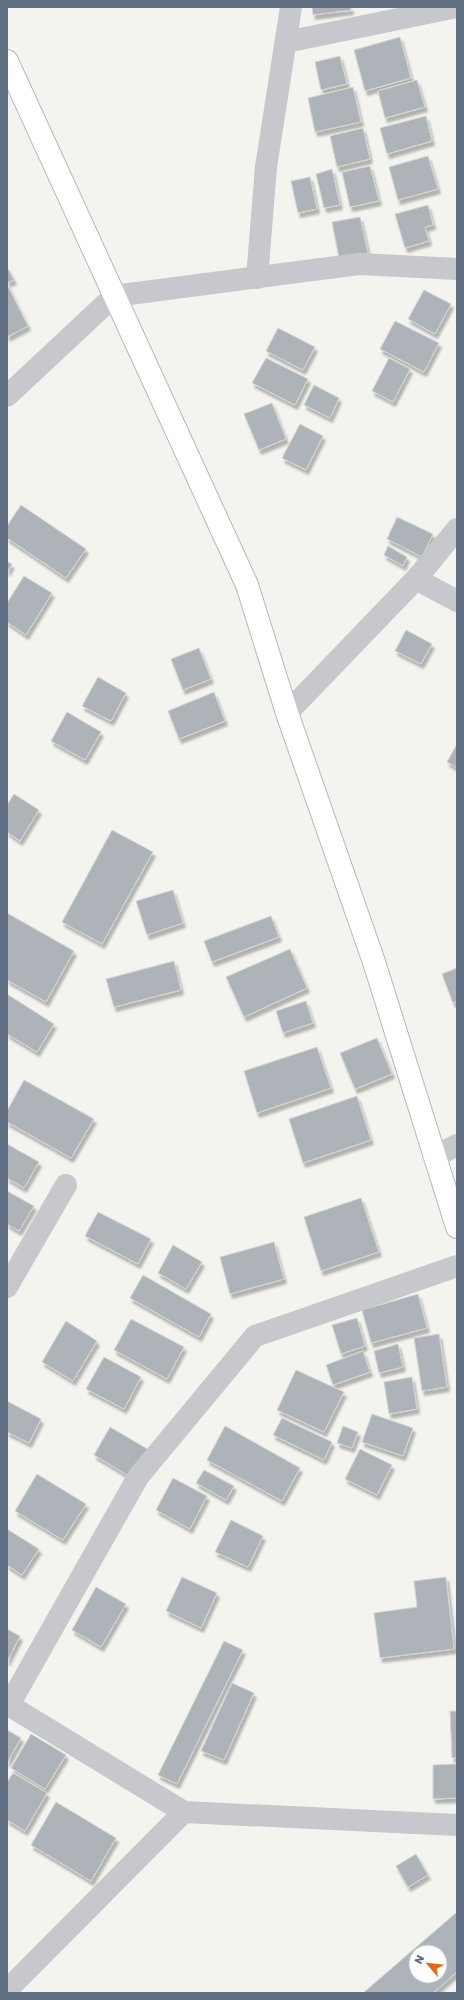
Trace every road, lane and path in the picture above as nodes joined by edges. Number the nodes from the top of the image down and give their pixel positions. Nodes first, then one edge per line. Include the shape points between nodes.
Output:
1 (291, 7) edge
2 (457, 7) edge
3 (286, 42) junction
4 (7, 61) edge
5 (457, 268) edge
6 (257, 278) junction
7 (114, 296) junction
8 (7, 396) edge
9 (457, 529) edge
10 (416, 579) junction
11 (457, 601) edge
12 (287, 713) junction
13 (457, 1145) edge
14 (434, 1157) junction
15 (66, 1185) dead end
16 (457, 1227) edge
17 (14, 1262) edge
18 (457, 1266) edge
19 (7, 1287) edge
20 (8, 1704) edge
21 (184, 1812) junction
22 (457, 1825) edge
23 (7, 1990) edge

1 - 3 street
2 - 3 street
3 - 6 street via 266,168
4 - 7 highway
5 - 6 street via 360,264
6 - 7 street
7 - 8 street
7 - 12 highway via 247,584
9 - 10 street
10 - 11 street
10 - 12 street
12 - 14 highway via 374,962
13 - 14 street
14 - 16 highway
15 - 17 street
17 - 19 street
18 - 20 street via 255,1336 138,1477
20 - 21 street
21 - 22 street
21 - 23 street

